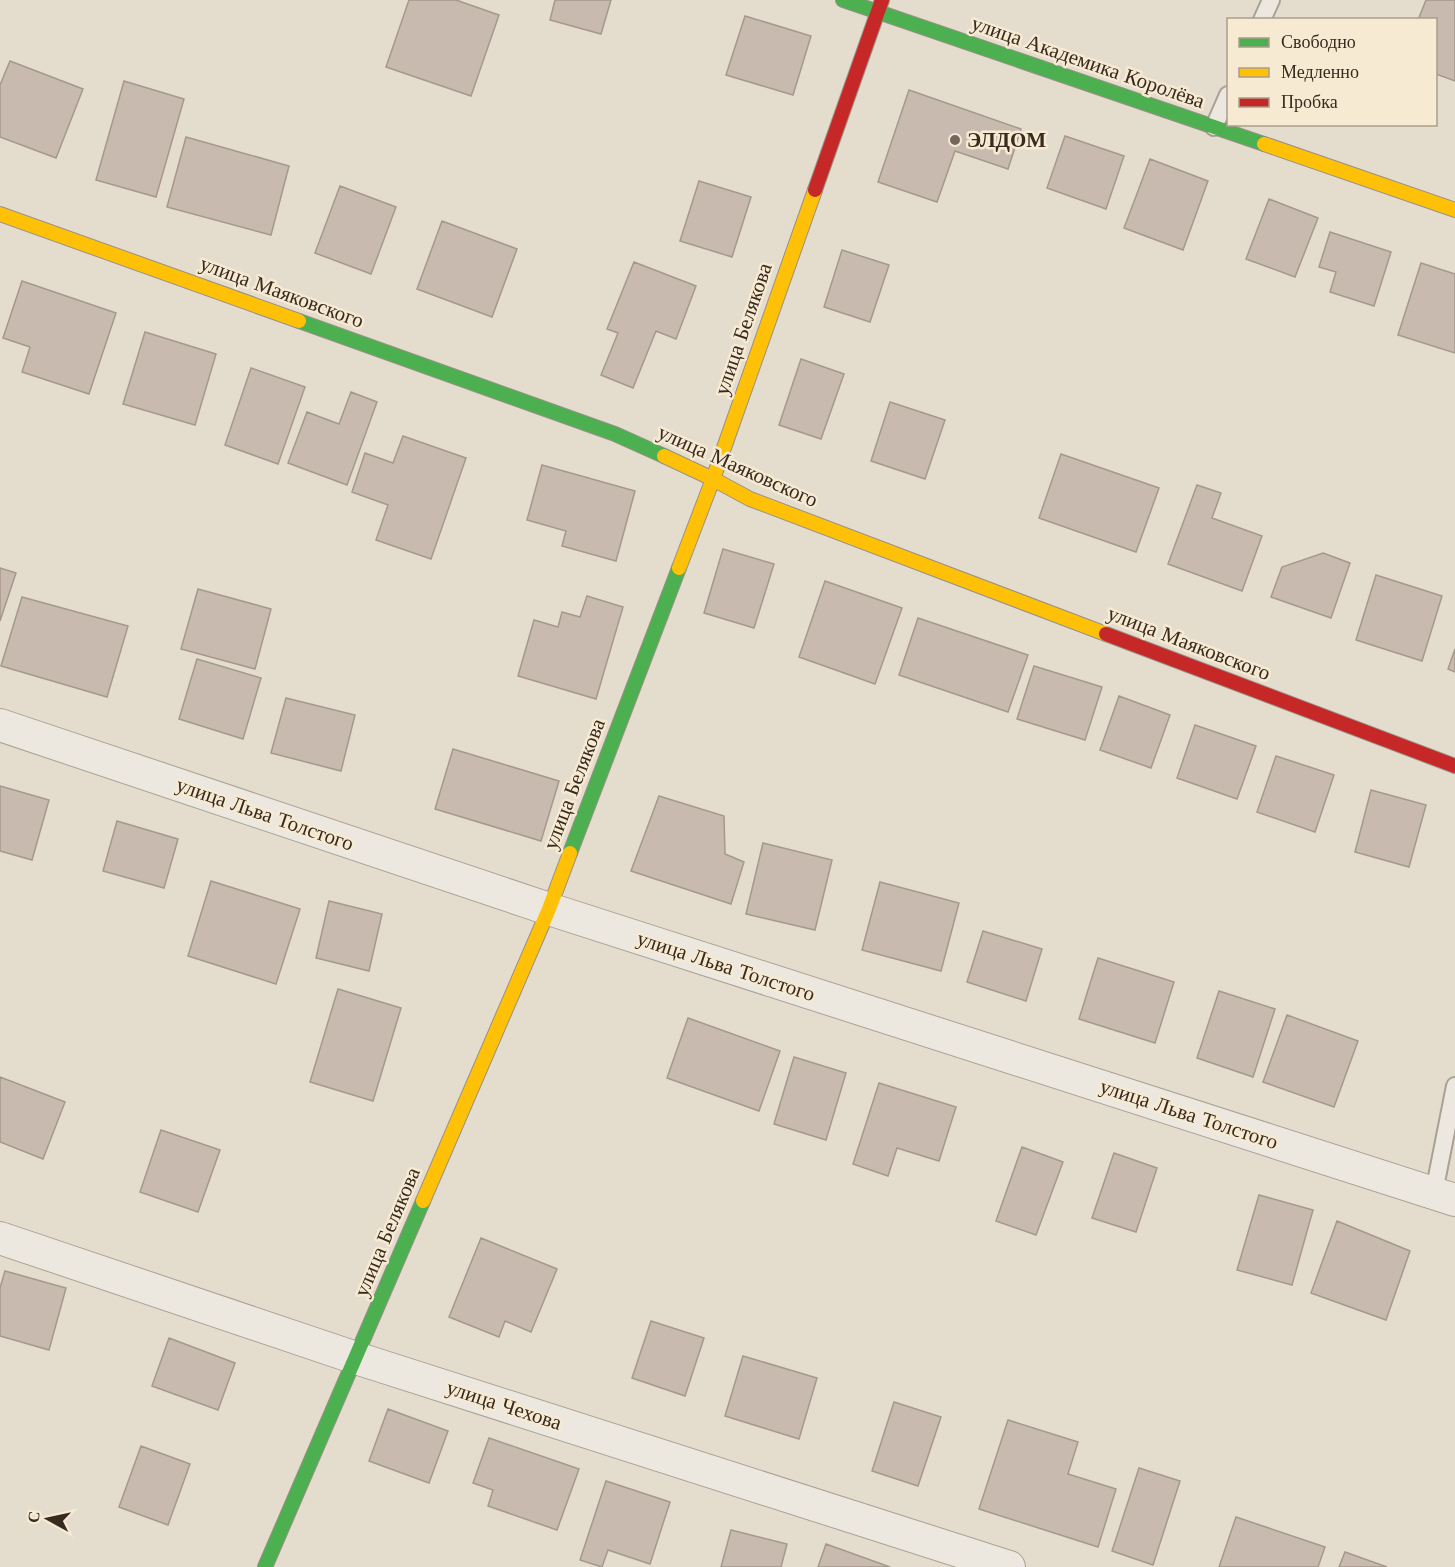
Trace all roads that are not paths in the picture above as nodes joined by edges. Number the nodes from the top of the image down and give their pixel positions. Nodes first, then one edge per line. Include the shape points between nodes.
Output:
1 (843, 0) edge
2 (1271, 0) edge
3 (879, 6) edge
4 (1263, 18) edge
5 (1227, 97) edge
6 (1214, 127) junction
7 (1455, 210) edge
8 (0, 214) edge
9 (713, 479) junction
10 (0, 725) edge
11 (1455, 766) edge
12 (549, 909) junction
13 (1455, 1086) edge
14 (1444, 1196) edge
15 (0, 1238) edge
16 (356, 1358) junction
17 (265, 1567) edge
18 (1009, 1567) edge

1 - 3 street, улица Академика Королёва
2 - 4 lane
3 - 6 street, улица Академика Королёва
3 - 9 street, улица Белякова
5 - 6 lane
6 - 7 street, улица Академика Королёва
8 - 9 street, улица Маяковского via 615,434
9 - 11 street, улица Маяковского via 761,503
9 - 12 street, улица Белякова
10 - 12 street, улица Льва Толстого
12 - 14 street, улица Льва Толстого
12 - 16 street, улица Белякова
13 - 14 lane
15 - 16 street, улица Чехова
16 - 17 street, улица Белякова
16 - 18 street, улица Чехова

